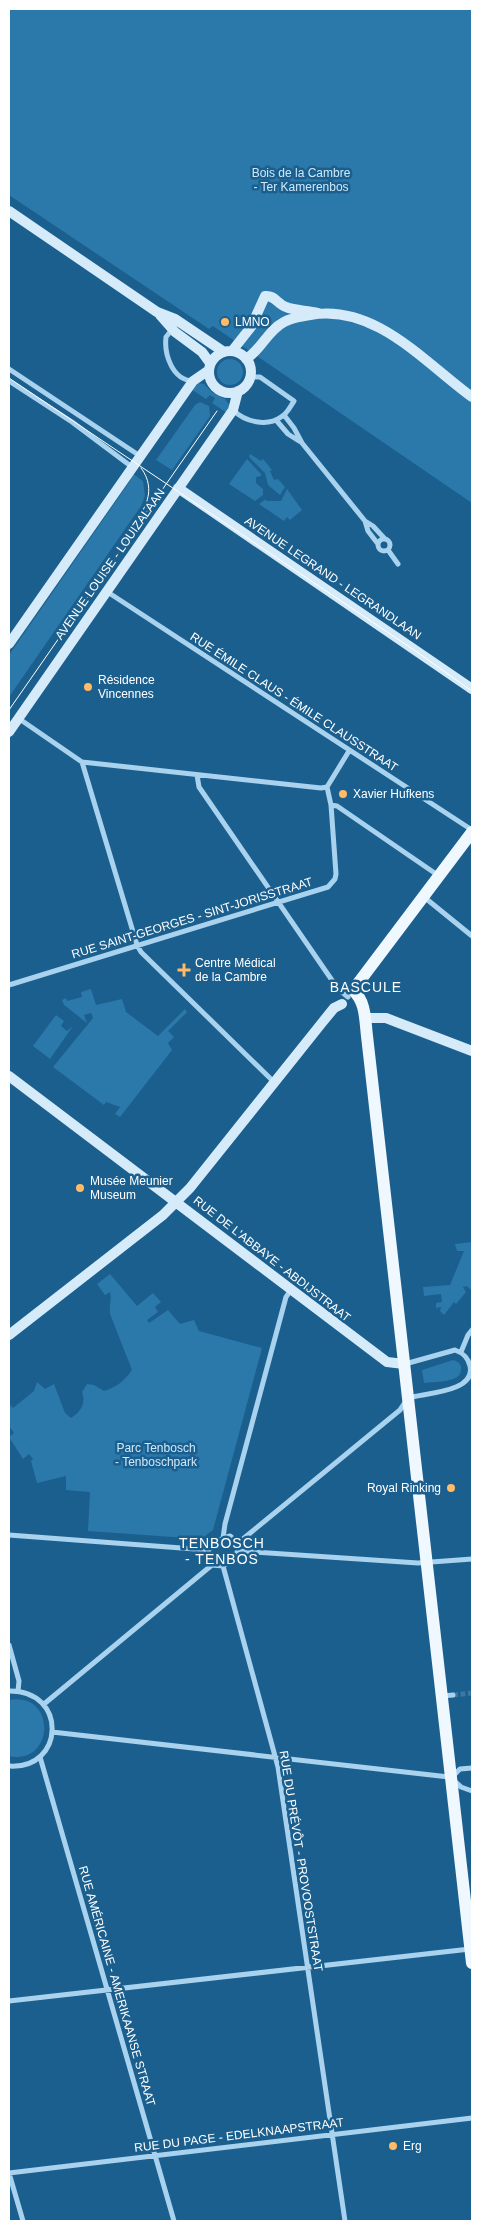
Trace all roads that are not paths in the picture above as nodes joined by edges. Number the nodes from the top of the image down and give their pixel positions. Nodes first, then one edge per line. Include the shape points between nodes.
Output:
1 (9, 211) edge
2 (157, 312) junction
3 (319, 313) junction
4 (175, 332) junction
5 (228, 351) junction
6 (246, 359) junction
7 (210, 367) junction
8 (9, 370) edge
9 (250, 377) junction
10 (9, 381) edge
11 (193, 381) junction
12 (238, 391) junction
13 (472, 397) edge
14 (233, 410) junction
15 (284, 415) junction
16 (276, 420) junction
17 (302, 443) junction
18 (140, 456) junction
19 (132, 467) junction
20 (178, 488) junction
21 (365, 521) junction
22 (384, 539) junction
23 (378, 544) junction
24 (388, 550) junction
25 (398, 564) dead end
26 (106, 591) junction
27 (9, 644) edge
28 (472, 689) edge
29 (14, 722) edge
30 (9, 732) edge
31 (349, 751) junction
32 (82, 762) junction
33 (197, 774) junction
34 (327, 787) junction
35 (331, 805) junction
36 (472, 831) edge
37 (439, 876) junction
38 (424, 897) junction
39 (277, 902) junction
40 (472, 936) edge
41 (137, 945) junction
42 (9, 985) edge
43 (348, 997) junction
44 (365, 1018) junction
45 (472, 1051) edge
46 (9, 1076) edge
47 (275, 1083) junction
48 (176, 1202) junction
49 (291, 1290) junction
50 (472, 1330) edge
51 (9, 1335) edge
52 (461, 1352) junction
53 (404, 1364) junction
54 (471, 1365) edge
55 (471, 1378) edge
56 (408, 1398) junction
57 (9, 1535) edge
58 (223, 1538) junction
59 (238, 1543) junction
60 (208, 1550) junction
61 (239, 1551) junction
62 (472, 1559) edge
63 (427, 1563) junction
64 (212, 1565) junction
65 (223, 1566) junction
66 (9, 1645) edge
67 (9, 1691) edge
68 (18, 1691) junction
69 (44, 1704) junction
70 (52, 1732) junction
71 (40, 1757) junction
72 (276, 1758) junction
73 (9, 1766) edge
74 (472, 1768) edge
75 (451, 1778) junction
76 (472, 1791) edge
77 (471, 1949) junction
78 (472, 1963) edge
79 (308, 1968) junction
80 (108, 1990) junction
81 (9, 2001) edge
82 (472, 2118) edge
83 (332, 2134) junction
84 (155, 2155) junction
85 (9, 2173) edge
86 (23, 2221) edge
87 (174, 2221) edge
88 (345, 2221) edge

1 - 2 main road
2 - 4 main road
2 - 5 main road via 175,319
3 - 5 main road via 285,307 265,296 251,327
3 - 6 main road via 294,317 275,327 255,354
3 - 13 main road via 358,320 384,329
4 - 7 main road via 202,352
4 - 11 street via 166,337 168,359 179,374
5 - 6 main road
5 - 7 main road via 216,356
6 - 9 main road
7 - 11 main road
7 - 12 main road via 212,384 217,389 231,393
8 - 18 street
9 - 12 main road
9 - 15 street via 260,378 294,402
10 - 19 street
11 - 18 main road
12 - 14 main road, AVENUE LOUISE - LOUIZALAAN
14 - 16 street via 254,422
14 - 20 main road, AVENUE LOUISE - LOUIZALAAN
15 - 16 street
15 - 17 street
16 - 17 street via 288,434
17 - 21 street
18 - 19 main road
19 - 27 main road
20 - 26 main road, AVENUE LOUISE - LOUIZALAAN
20 - 28 main road, AVENUE LEGRAND - LEGRANDLAAN
21 - 22 street
21 - 23 street
22 - 23 street
22 - 24 street via 390,543
23 - 24 street via 381,550
24 - 25 street
26 - 29 main road, AVENUE LOUISE - LOUIZALAAN
26 - 31 street, RUE ÉMILE CLAUS - ÉMILE CLAUSSTRAAT
29 - 30 main road, AVENUE LOUISE - LOUIZALAAN
29 - 32 street
31 - 34 street
31 - 36 street, RUE ÉMILE CLAUS - ÉMILE CLAUSSTRAAT
32 - 33 street
32 - 41 street
33 - 34 street
33 - 39 street via 199,787
34 - 35 street, RUE SAINT-GEORGES - SINT-JORISSTRAAT
35 - 37 street
35 - 39 street, RUE SAINT-GEORGES - SINT-JORISSTRAAT via 335,879 328,887
36 - 37 main road
37 - 38 main road
38 - 40 street
38 - 43 main road
39 - 41 street, RUE SAINT-GEORGES - SINT-JORISSTRAAT
39 - 43 street via 335,984
41 - 42 street, RUE SAINT-GEORGES - SINT-JORISSTRAAT
41 - 47 street via 144,957
43 - 44 main road via 359,995
43 - 47 main road via 339,1012 325,1027 316,1031
44 - 45 main road via 386,1018
44 - 53 main road
46 - 48 main road, RUE DE L'ABBAYE - ABDIJSTRAAT
47 - 48 main road
48 - 49 main road, RUE DE L'ABBAYE - ABDIJSTRAAT
48 - 51 main road
49 - 53 main road, RUE DE L'ABBAYE - ABDIJSTRAAT via 386,1362
49 - 58 street via 278,1324
50 - 52 street
52 - 53 street via 455,1350
52 - 54 street
53 - 56 main road
54 - 55 street
55 - 56 street via 461,1386
56 - 59 street via 400,1410
56 - 63 main road
57 - 60 street
58 - 59 street via 230,1536
58 - 60 street
59 - 61 street
60 - 64 street via 207,1556
61 - 63 street
61 - 65 street
62 - 63 street
63 - 75 main road via 448,1695
64 - 65 street
64 - 69 street
65 - 72 street, RUE DU PRÉVÔT - PROVOOSTSTRAAT
66 - 68 street via 19,1681
67 - 68 street
68 - 69 street
69 - 70 street
70 - 71 street
70 - 72 street
71 - 73 street via 24,1765
71 - 80 street, RUE AMÉRICAINE - AMERIKAANSE STRAAT
72 - 75 street
72 - 79 street, RUE DU PRÉVÔT - PROVOOSTSTRAAT
74 - 75 street via 460,1769
75 - 76 street
75 - 77 main road
77 - 78 main road
77 - 79 street
79 - 80 street
79 - 83 street, RUE DU PRÉVÔT - PROVOOSTSTRAAT
80 - 81 street
80 - 84 street, RUE AMÉRICAINE - AMERIKAANSE STRAAT
82 - 83 street, RUE DU PAGE - EDELKNAAPSTRAAT
83 - 84 street, RUE DU PAGE - EDELKNAAPSTRAAT
83 - 88 street, RUE DU PRÉVÔT - PROVOOSTSTRAAT
84 - 85 street, RUE DU PAGE - EDELKNAAPSTRAAT
84 - 87 street, RUE AMÉRICAINE - AMERIKAANSE STRAAT
85 - 86 street

